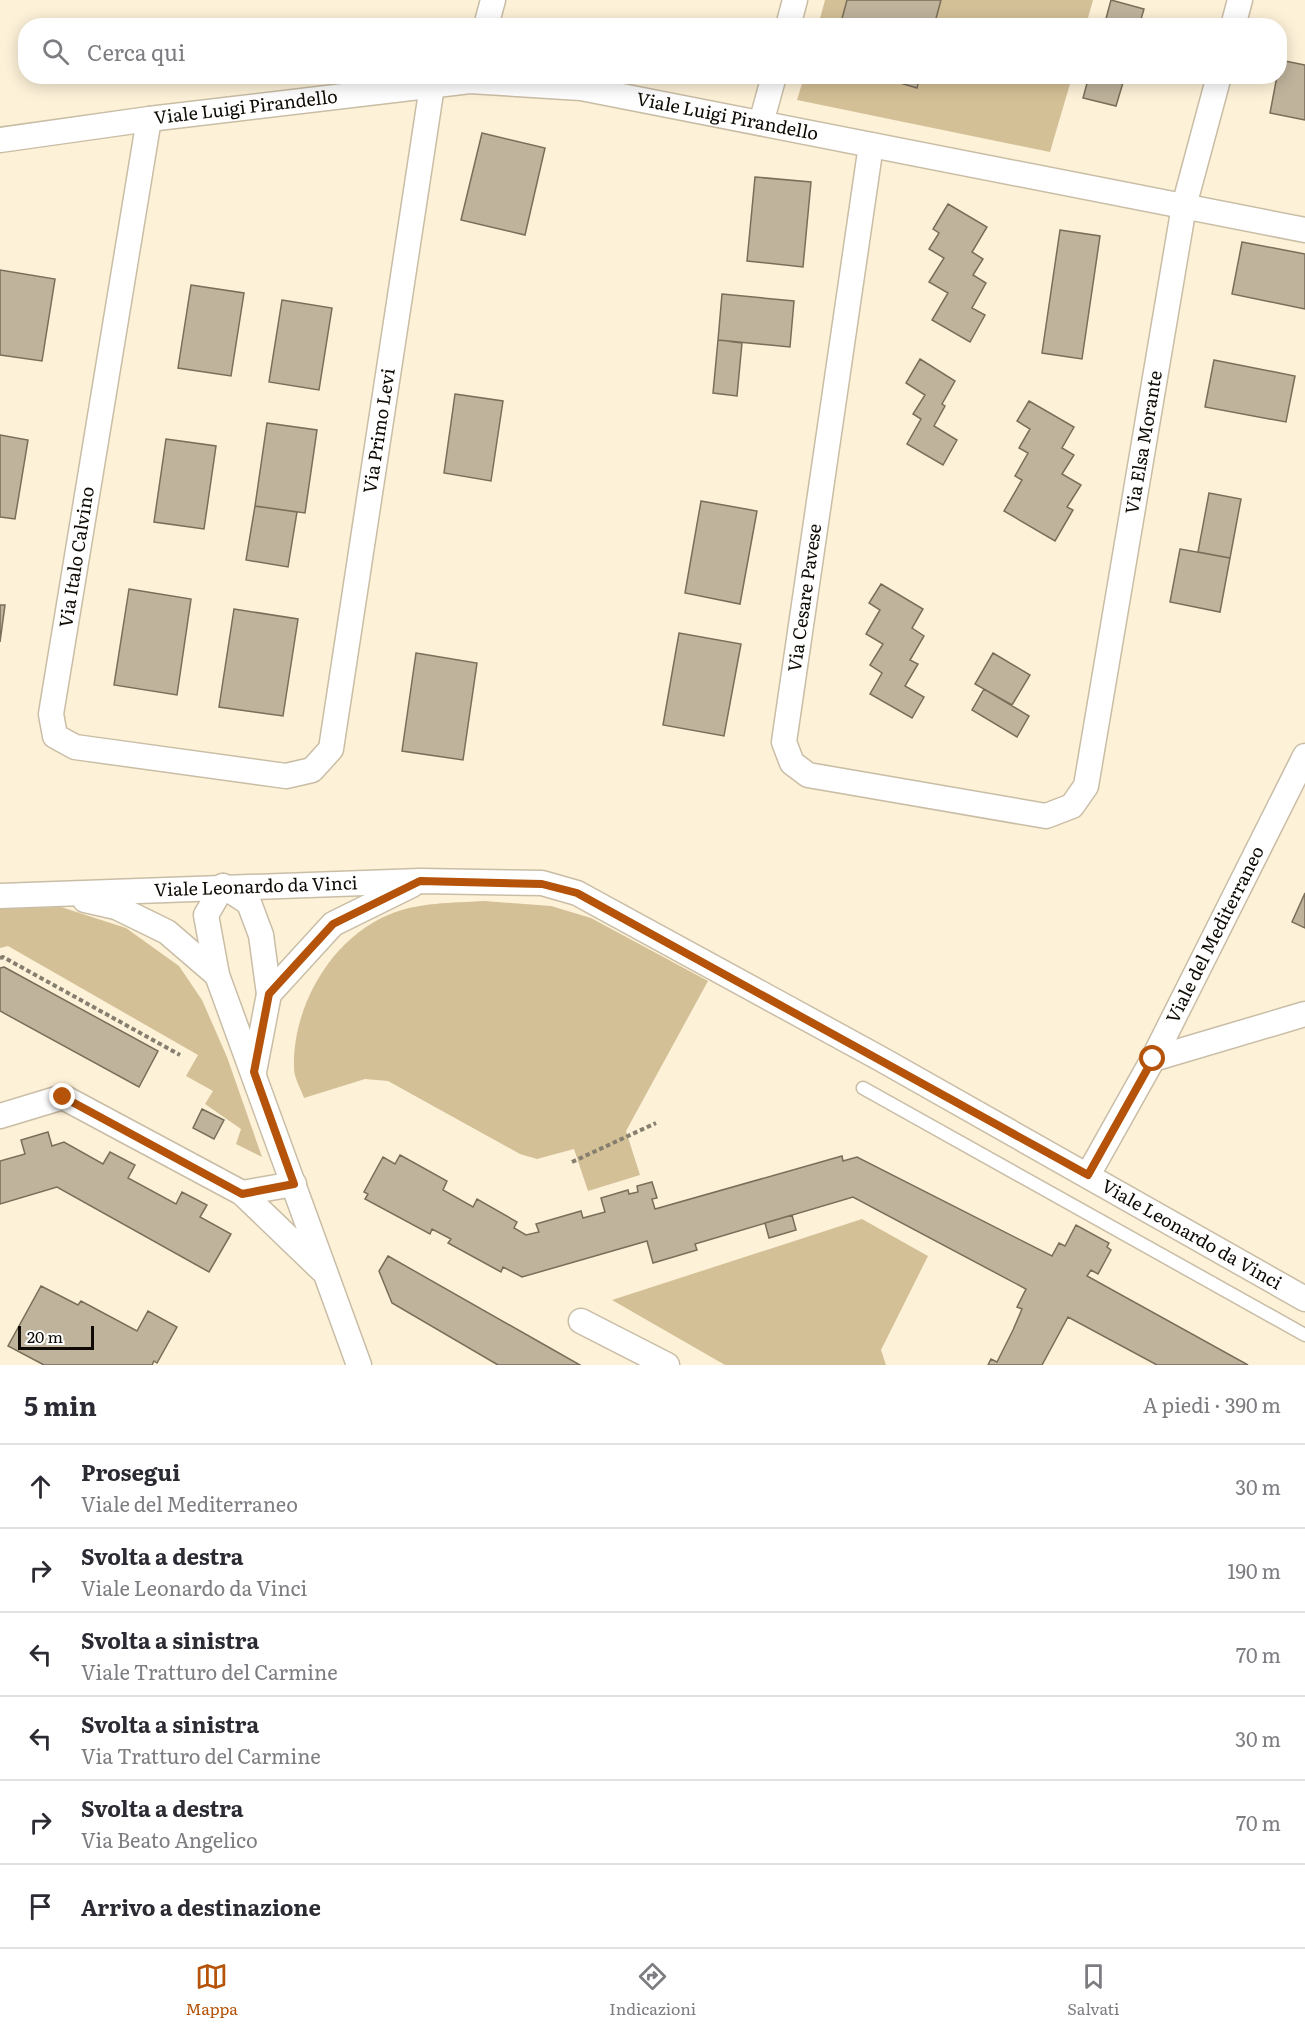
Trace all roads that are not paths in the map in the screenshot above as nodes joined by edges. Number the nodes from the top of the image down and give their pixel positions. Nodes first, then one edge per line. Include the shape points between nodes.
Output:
1 (493, 0) edge
2 (795, 0) edge
3 (1240, 0) edge
4 (488, 18) edge
5 (790, 18) edge
6 (1235, 18) edge
7 (443, 84) edge
8 (532, 84) edge
9 (772, 84) edge
10 (1217, 84) edge
11 (432, 86) junction
12 (149, 119) junction
13 (761, 123) junction
14 (0, 140) edge
15 (871, 145) junction
16 (1184, 206) junction
17 (1305, 230) edge
18 (1305, 756) edge
19 (312, 770) joint
20 (1072, 806) joint
21 (420, 881) junction
22 (223, 886) junction
23 (56, 893) junction
24 (0, 896) edge
25 (217, 975) junction
26 (269, 994) junction
27 (1305, 1014) edge
28 (1153, 1059) junction
29 (254, 1072) junction
30 (863, 1088) dead end
31 (0, 1116) edge
32 (1088, 1175) junction
33 (294, 1184) junction
34 (242, 1194) junction
35 (325, 1273) junction
36 (1305, 1299) edge
37 (581, 1321) dead end
38 (1305, 1335) edge
39 (359, 1365) edge
40 (667, 1365) edge

1 - 4 street
2 - 5 street
3 - 6 street
7 - 11 street, Viale Luigi Pirandello
8 - 13 street, Viale Luigi Pirandello via 581,88
9 - 13 street
10 - 16 street, Via Elsa Morante
11 - 12 street, Viale Luigi Pirandello
11 - 19 street, Via Primo Levi via 331,749
12 - 14 street, Viale Luigi Pirandello
12 - 19 street, Via Italo Calvino via 51,714 55,736 75,747 286,776
13 - 15 street, Viale Luigi Pirandello
15 - 16 street, Viale Luigi Pirandello
15 - 20 street, Via Cesare Pavese via 784,742 792,763 807,775 1046,816
16 - 17 street, Viale Luigi Pirandello
16 - 20 street, Via Elsa Morante via 1086,786
18 - 28 street, Viale del Mediterraneo
21 - 22 street, Viale Leonardo da Vinci
21 - 26 street via 333,924
21 - 32 street, Viale Leonardo da Vinci via 542,884 577,893
22 - 23 street, Viale Leonardo da Vinci
22 - 25 street via 206,915
22 - 26 street via 249,903 261,935
23 - 24 street, Viale Leonardo da Vinci
23 - 25 street via 116,907 167,932
25 - 29 street
26 - 29 street
27 - 28 street
28 - 32 street, Viale del Mediterraneo
29 - 33 street
30 - 38 lane, Viale Leonardo da Vinci
31 - 34 street via 63,1097
32 - 36 street, Viale Leonardo da Vinci
33 - 34 street
33 - 35 street
34 - 35 street
35 - 39 street
37 - 40 street

